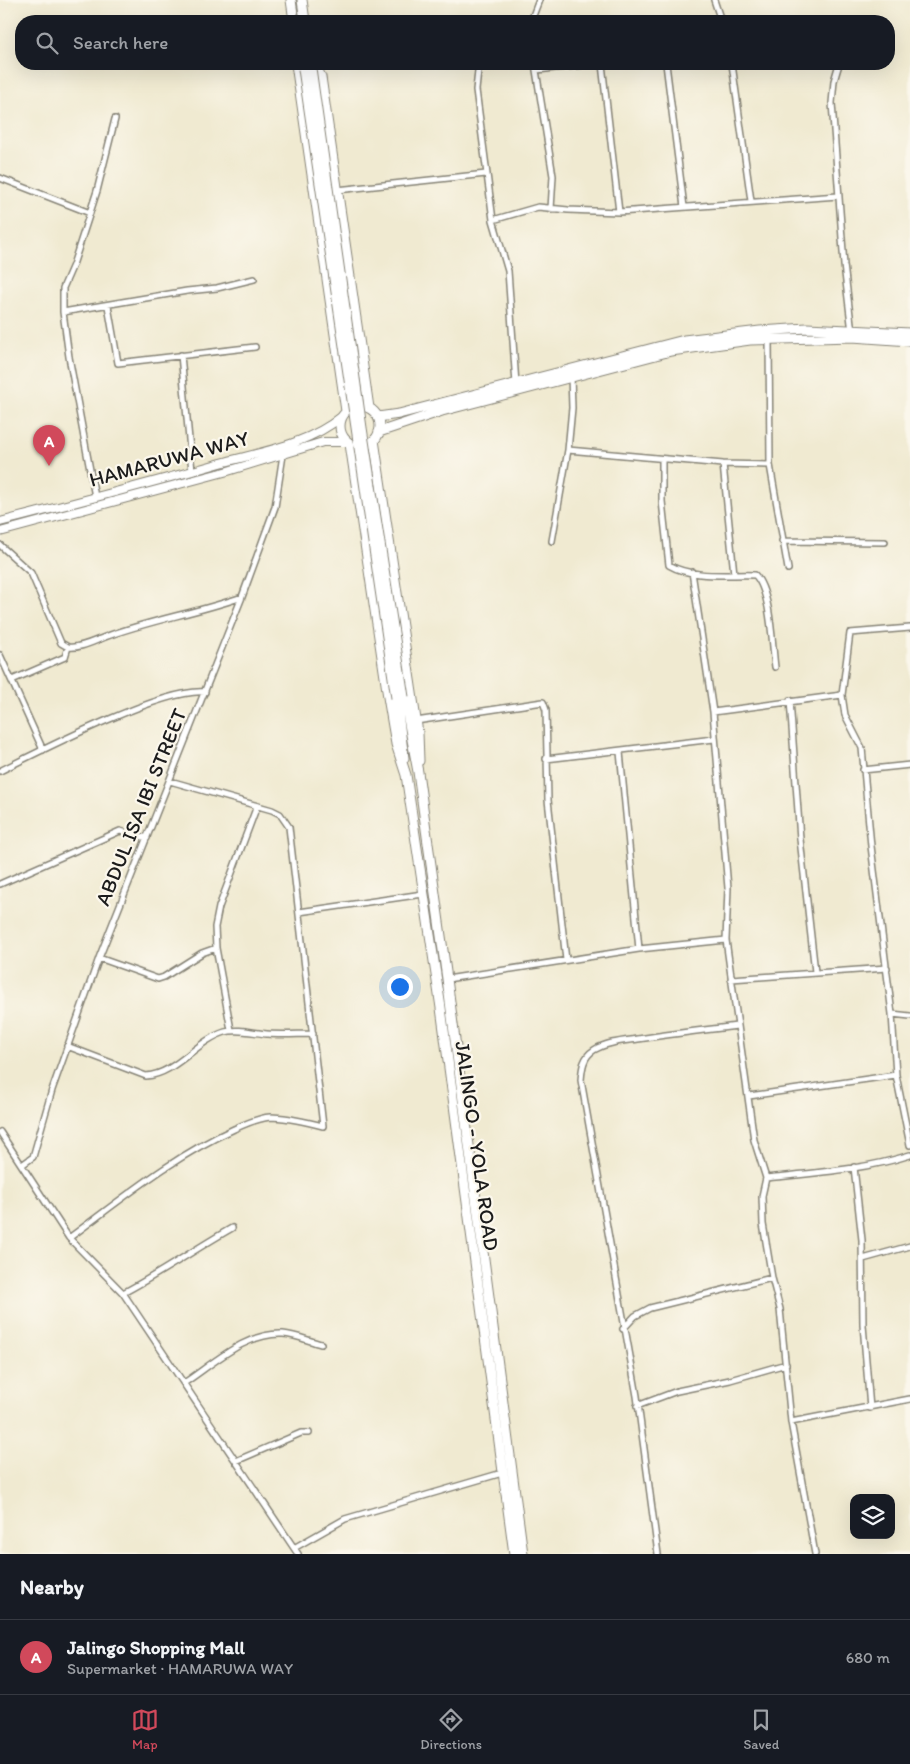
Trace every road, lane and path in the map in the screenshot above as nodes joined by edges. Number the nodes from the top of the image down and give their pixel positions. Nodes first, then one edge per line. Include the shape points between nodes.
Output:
1 (291, 0) edge
2 (302, 0) edge
3 (540, 0) edge
4 (714, 0) edge
5 (293, 15) edge
6 (304, 15) edge
7 (534, 15) edge
8 (719, 15) edge
9 (307, 70) edge
10 (307, 70) edge
11 (312, 70) edge
12 (537, 70) edge
13 (603, 70) edge
14 (667, 70) edge
15 (733, 70) edge
16 (838, 70) edge
17 (478, 71) dead end
18 (115, 119) dead end
19 (486, 174) junction
20 (0, 178) edge
21 (337, 190) junction
22 (838, 196) junction
23 (751, 202) junction
24 (551, 208) junction
25 (684, 208) junction
26 (619, 212) junction
27 (90, 213) junction
28 (492, 220) junction
29 (254, 279) dead end
30 (108, 306) junction
31 (63, 312) junction
32 (852, 333) junction
33 (910, 333) edge
34 (769, 339) junction
35 (910, 340) edge
36 (255, 347) dead end
37 (181, 355) junction
38 (571, 374) junction
39 (516, 384) junction
40 (369, 408) junction
41 (344, 414) junction
42 (378, 417) junction
43 (377, 436) junction
44 (348, 443) junction
45 (568, 450) junction
46 (283, 455) junction
47 (662, 459) junction
48 (723, 464) junction
49 (770, 465) junction
50 (192, 471) junction
51 (96, 497) junction
52 (0, 522) edge
53 (0, 532) edge
54 (552, 541) dead end
55 (782, 541) junction
56 (884, 542) dead end
57 (0, 545) edge
58 (788, 569) dead end
59 (692, 572) junction
60 (734, 574) junction
61 (242, 597) junction
62 (910, 628) edge
63 (68, 647) junction
64 (0, 655) edge
65 (775, 667) dead end
66 (12, 680) junction
67 (205, 692) junction
68 (842, 695) junction
69 (400, 698) junction
70 (790, 700) junction
71 (713, 712) junction
72 (416, 721) junction
73 (714, 739) junction
74 (43, 750) junction
75 (620, 752) junction
76 (546, 759) junction
77 (910, 765) edge
78 (863, 770) junction
79 (0, 771) edge
80 (418, 772) junction
81 (406, 775) junction
82 (170, 781) junction
83 (257, 806) junction
84 (147, 838) junction
85 (0, 884) edge
86 (423, 894) junction
87 (299, 912) junction
88 (726, 940) junction
89 (216, 948) junction
90 (639, 949) junction
91 (99, 958) junction
92 (566, 960) junction
93 (887, 968) junction
94 (815, 972) junction
95 (447, 978) junction
96 (731, 979) junction
97 (892, 1014) junction
98 (910, 1016) edge
99 (737, 1026) junction
100 (232, 1030) junction
101 (313, 1034) junction
102 (67, 1046) junction
103 (896, 1075) junction
104 (749, 1096) junction
105 (0, 1132) edge
106 (910, 1145) edge
107 (910, 1155) edge
108 (22, 1165) junction
109 (854, 1167) junction
110 (766, 1178) junction
111 (232, 1228) dead end
112 (69, 1238) junction
113 (910, 1246) edge
114 (863, 1259) junction
115 (772, 1278) junction
116 (123, 1293) junction
117 (623, 1329) junction
118 (321, 1344) dead end
119 (786, 1364) junction
120 (184, 1383) junction
121 (910, 1399) edge
122 (637, 1406) junction
123 (870, 1408) junction
124 (791, 1422) junction
125 (309, 1433) dead end
126 (236, 1461) junction
127 (502, 1473) junction
128 (294, 1548) junction
129 (298, 1554) edge
130 (514, 1554) edge
131 (523, 1554) edge
132 (658, 1554) edge
133 (814, 1554) edge

1 - 5 main road
2 - 6 main road
3 - 7 street
4 - 8 street
9 - 41 main road
10 - 69 main road, bridge
11 - 21 main road via 321,77
12 - 24 street via 553,176
13 - 26 street
14 - 25 street
15 - 23 street
16 - 22 street via 832,104
17 - 19 street via 476,90
18 - 27 street
19 - 21 street
19 - 28 street
20 - 27 street
21 - 40 main road
22 - 23 street
22 - 32 street
23 - 25 street
24 - 26 street
24 - 28 street via 538,206
25 - 26 street
27 - 31 street via 63,288
28 - 39 street via 508,271
29 - 30 street
30 - 31 street
30 - 37 street via 118,363
31 - 51 street
32 - 33 main road
32 - 34 main road
32 - 35 main road
32 - 38 main road via 760,331 692,339
34 - 38 main road via 671,351
34 - 49 street
36 - 37 street
37 - 50 street
38 - 39 main road
38 - 43 main road via 442,411
38 - 45 street
39 - 42 main road
40 - 41 main road via 357,406
40 - 42 main road
41 - 44 main road via 340,426
41 - 50 main road, HAMARUWA WAY via 321,432
42 - 43 main road
43 - 44 main road via 364,446
43 - 72 main road
44 - 46 main road via 323,442
44 - 81 main road, JALINGO - YOLA ROAD via 396,744
45 - 47 street
45 - 54 street
46 - 53 main road
46 - 61 street, ABDUL ISA IBI STREET via 275,506
47 - 48 street
47 - 59 street via 662,501 670,565
48 - 49 street
48 - 60 street
49 - 55 street
50 - 51 main road, HAMARUWA WAY
51 - 52 main road, HAMARUWA WAY
55 - 56 street
55 - 58 street
57 - 63 street via 31,573 61,643
59 - 60 street
59 - 71 street
60 - 65 street via 755,575 760,580
61 - 63 street via 211,608 132,626 95,641
61 - 67 street, ABDUL ISA IBI STREET
62 - 68 street via 850,633
63 - 66 street via 65,657
64 - 66 street
66 - 74 street
67 - 74 street via 191,690
67 - 82 street, ABDUL ISA IBI STREET
68 - 70 street
68 - 78 street via 845,715 862,748
69 - 80 main road
69 - 81 main road
70 - 71 street
70 - 94 street via 800,839
71 - 73 street
72 - 76 street via 543,702 546,710
72 - 80 main road
73 - 75 street
73 - 88 street via 728,888
74 - 79 street
75 - 76 street
75 - 90 street
76 - 92 street
77 - 78 street
78 - 93 street
80 - 95 main road
81 - 86 main road, JALINGO - YOLA ROAD
82 - 83 street
82 - 84 street, ABDUL ISA IBI STREET
83 - 87 street via 280,814 290,827
83 - 89 street via 219,907 215,927
84 - 85 street via 120,831
84 - 91 street, ABDUL ISA IBI STREET
86 - 87 street
86 - 127 main road, JALINGO - YOLA ROAD
87 - 101 street
88 - 90 street
88 - 96 street
89 - 91 street via 158,979
89 - 100 street
90 - 92 street
91 - 102 street, ABDUL ISA IBI STREET
92 - 95 street
93 - 94 street
93 - 97 street
94 - 96 street
95 - 131 main road
96 - 99 street
97 - 98 street
97 - 103 street
99 - 104 street
99 - 117 street via 609,1044 595,1050 582,1066 580,1080 603,1198
100 - 101 street
100 - 102 street via 185,1055 158,1075 146,1076
101 - 112 street via 323,1126 269,1117 249,1123 218,1137 152,1177
102 - 108 street, ABDUL ISA IBI STREET via 33,1157
103 - 104 street
103 - 106 street
104 - 110 street via 754,1140
105 - 108 street
107 - 109 street via 894,1161
108 - 112 street
109 - 110 street
109 - 114 street
110 - 115 street via 761,1208
111 - 116 street
112 - 116 street
113 - 114 street
114 - 123 street via 863,1325
115 - 117 street via 650,1308 635,1316
115 - 119 street via 780,1309
116 - 120 street
117 - 122 street
118 - 120 street via 284,1334 260,1336 242,1344
119 - 122 street via 677,1391
119 - 124 street
120 - 126 street
121 - 123 street
122 - 132 street
123 - 124 street
124 - 133 street
125 - 126 street via 301,1433
126 - 128 street
127 - 128 street via 345,1519
127 - 130 main road, JALINGO - YOLA ROAD
128 - 129 street

